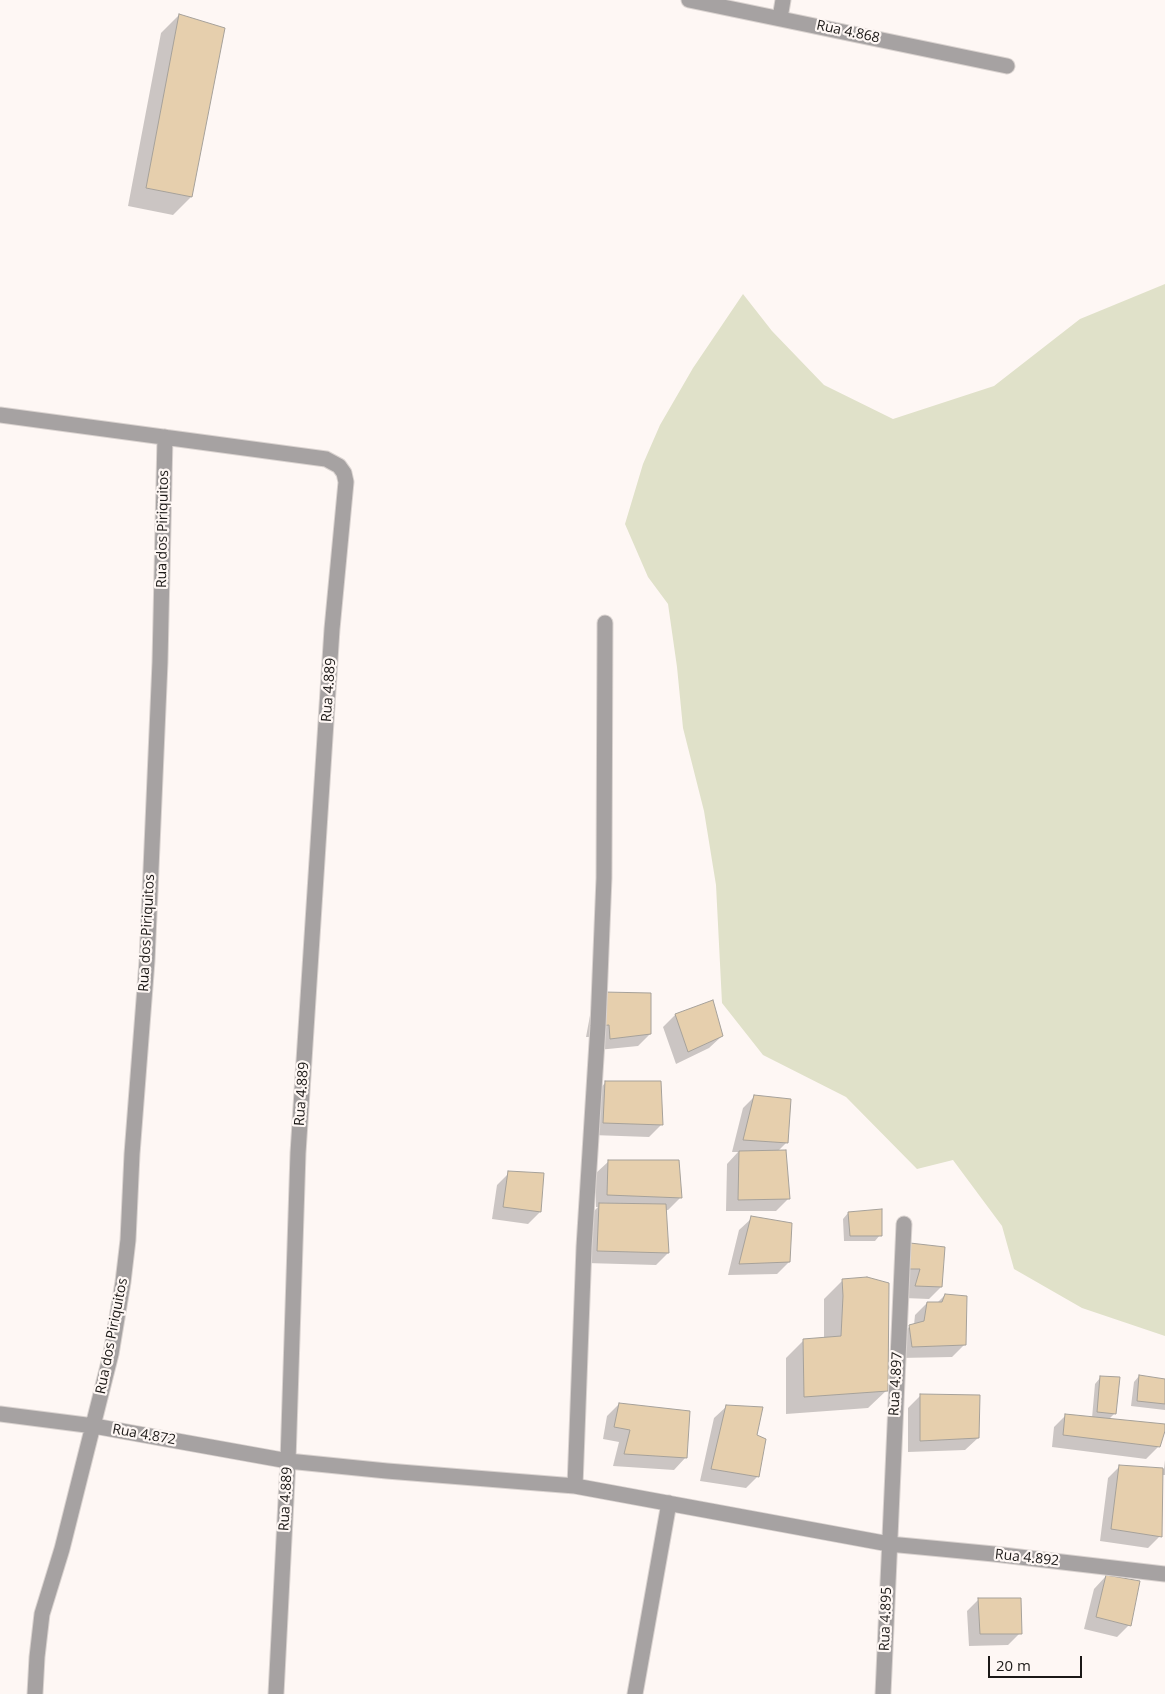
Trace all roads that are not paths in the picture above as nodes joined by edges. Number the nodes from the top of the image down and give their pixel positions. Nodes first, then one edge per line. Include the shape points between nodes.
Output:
1 (689, 0) edge
2 (783, 0) edge
3 (780, 18) junction
4 (1007, 66) dead end
5 (0, 414) edge
6 (165, 438) junction
7 (606, 623) dead end
8 (904, 1224) dead end
9 (0, 1414) edge
10 (94, 1426) junction
11 (288, 1461) junction
12 (575, 1486) junction
13 (669, 1503) junction
14 (889, 1544) junction
15 (1165, 1574) edge
16 (35, 1694) edge
17 (276, 1694) edge
18 (634, 1694) edge
19 (883, 1694) edge

1 - 3 street, Rua 4.868
2 - 3 street
3 - 4 street, Rua 4.868
5 - 6 street, Rua 4.889
6 - 10 street, Rua dos Piriquitos via 160,662 147,961 128,1240 111,1354
6 - 11 street, Rua 4.889 via 326,459 339,466 346,482 332,629 298,1153
7 - 12 street via 604,878
8 - 14 street, Rua 4.897
9 - 10 street, Rua 4.872
10 - 11 street, Rua 4.872
10 - 16 street, Rua dos Piriquitos via 42,1614
11 - 12 street, Rua 4.872
11 - 17 street, Rua 4.889
12 - 13 street, Rua 4.892
13 - 14 street, Rua 4.892
13 - 18 street
14 - 15 street, Rua 4.892
14 - 19 street, Rua 4.895

